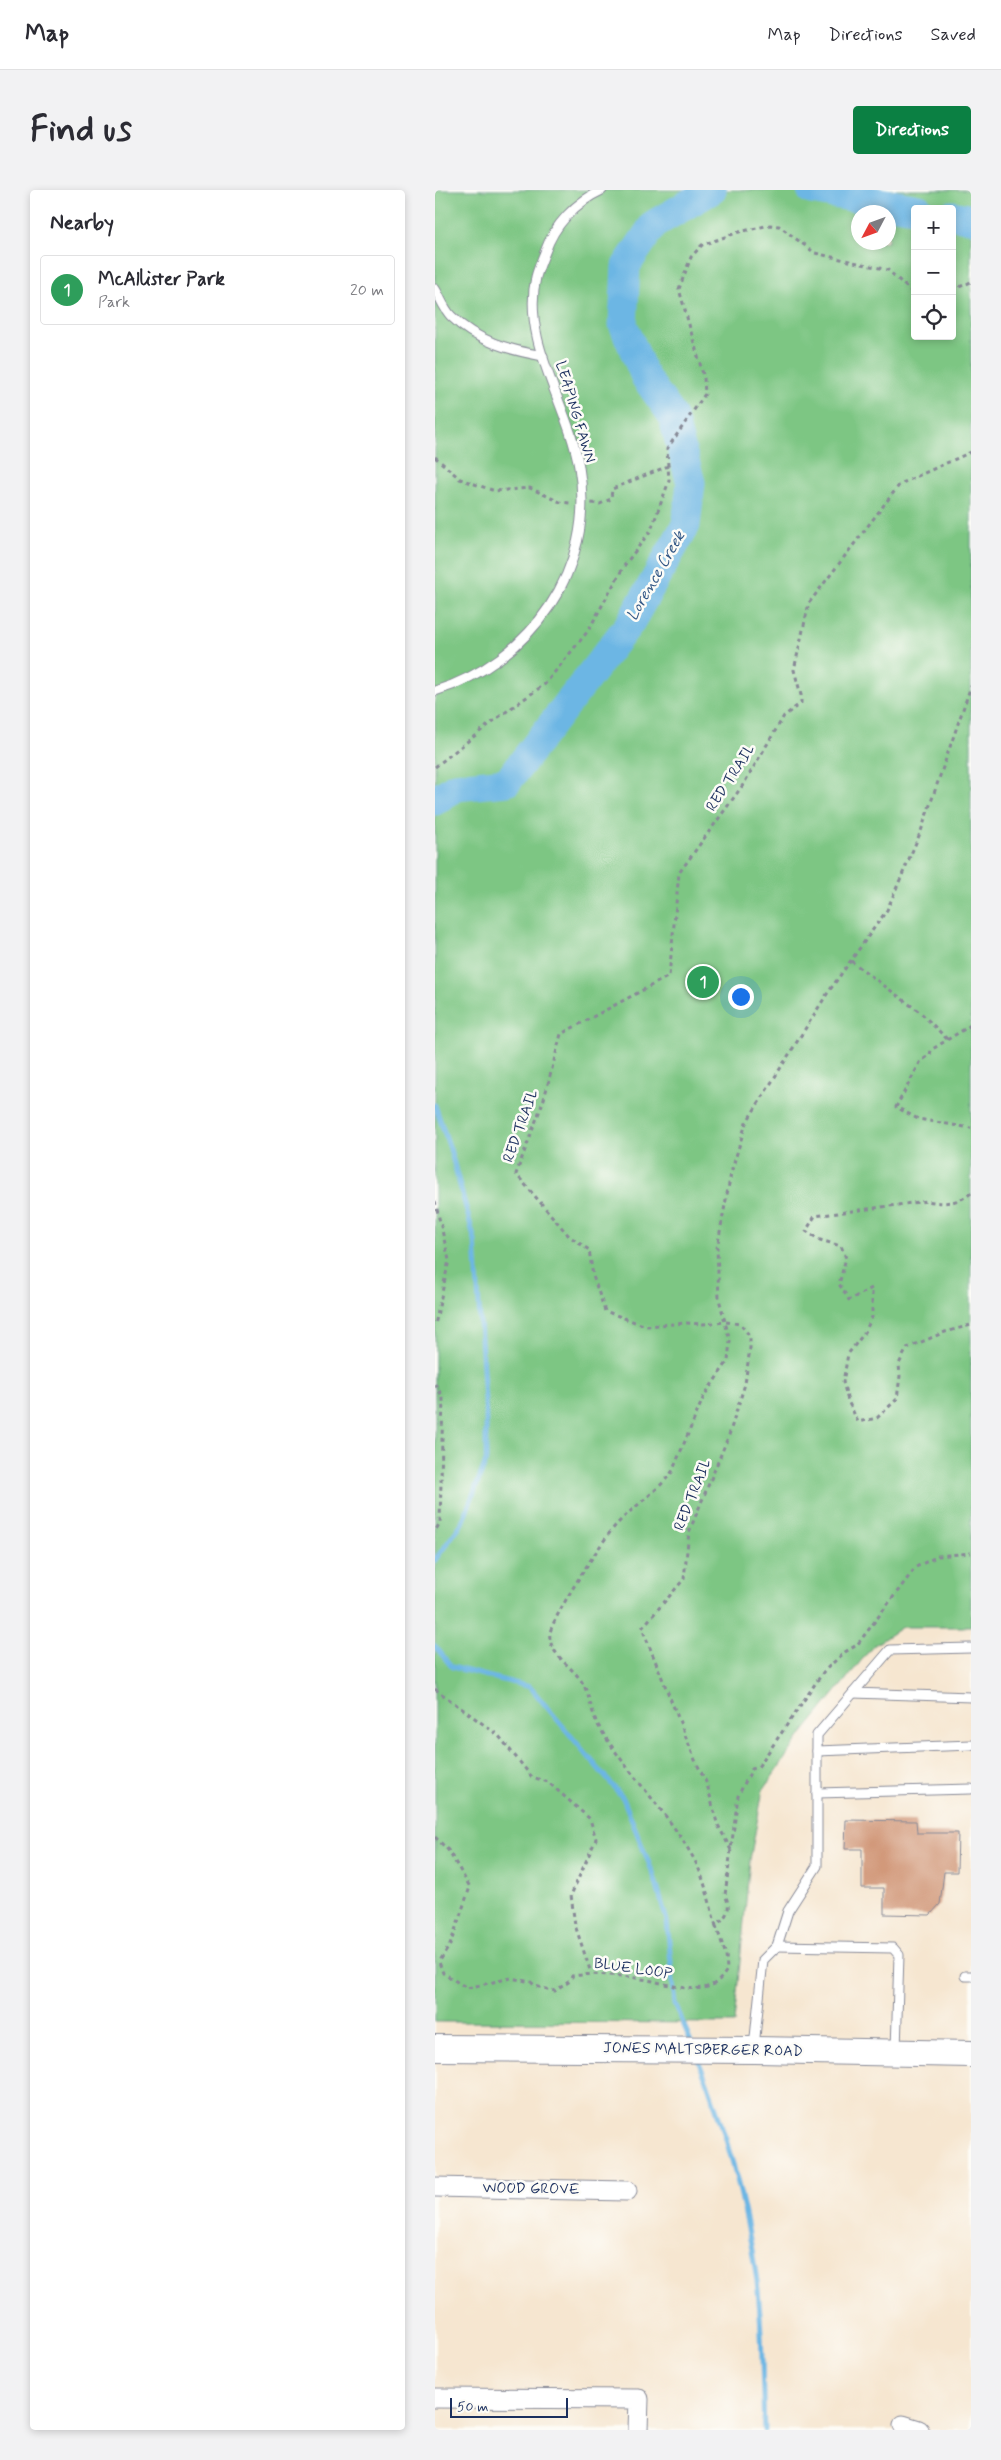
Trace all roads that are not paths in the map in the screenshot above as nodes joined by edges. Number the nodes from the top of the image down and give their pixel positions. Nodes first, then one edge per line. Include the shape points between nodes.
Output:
1 (603, 190) edge
2 (435, 289) edge
3 (543, 356) junction
4 (435, 691) edge
5 (971, 1648) edge
6 (853, 1693) junction
7 (971, 1697) edge
8 (971, 1745) edge
9 (817, 1751) junction
10 (971, 1789) edge
11 (817, 1793) junction
12 (777, 1946) junction
13 (435, 2048) edge
14 (752, 2050) junction
15 (896, 2052) junction
16 (971, 2054) edge
17 (435, 2187) edge
18 (627, 2191) dead end
19 (435, 2398) edge
20 (638, 2430) edge

1 - 3 lane, LEAPING FAWN via 574,208 548,243 536,278 534,302 537,340
2 - 3 lane via 450,315 483,340 517,352
3 - 4 lane, LEAPING FAWN via 579,468 581,510 571,564 549,608 523,640 491,667
5 - 6 lane via 890,1650
6 - 7 lane
6 - 9 lane via 817,1735
8 - 9 lane
9 - 11 lane
10 - 11 lane
11 - 12 lane via 817,1866 788,1912
12 - 14 lane via 763,1960
12 - 15 lane via 893,1948 899,1955
13 - 14 main road, JONES MALTSBERGER ROAD
14 - 15 main road, JONES MALTSBERGER ROAD
15 - 16 main road, JONES MALTSBERGER ROAD
17 - 18 street, WOOD GROVE
19 - 20 street via 639,2399

